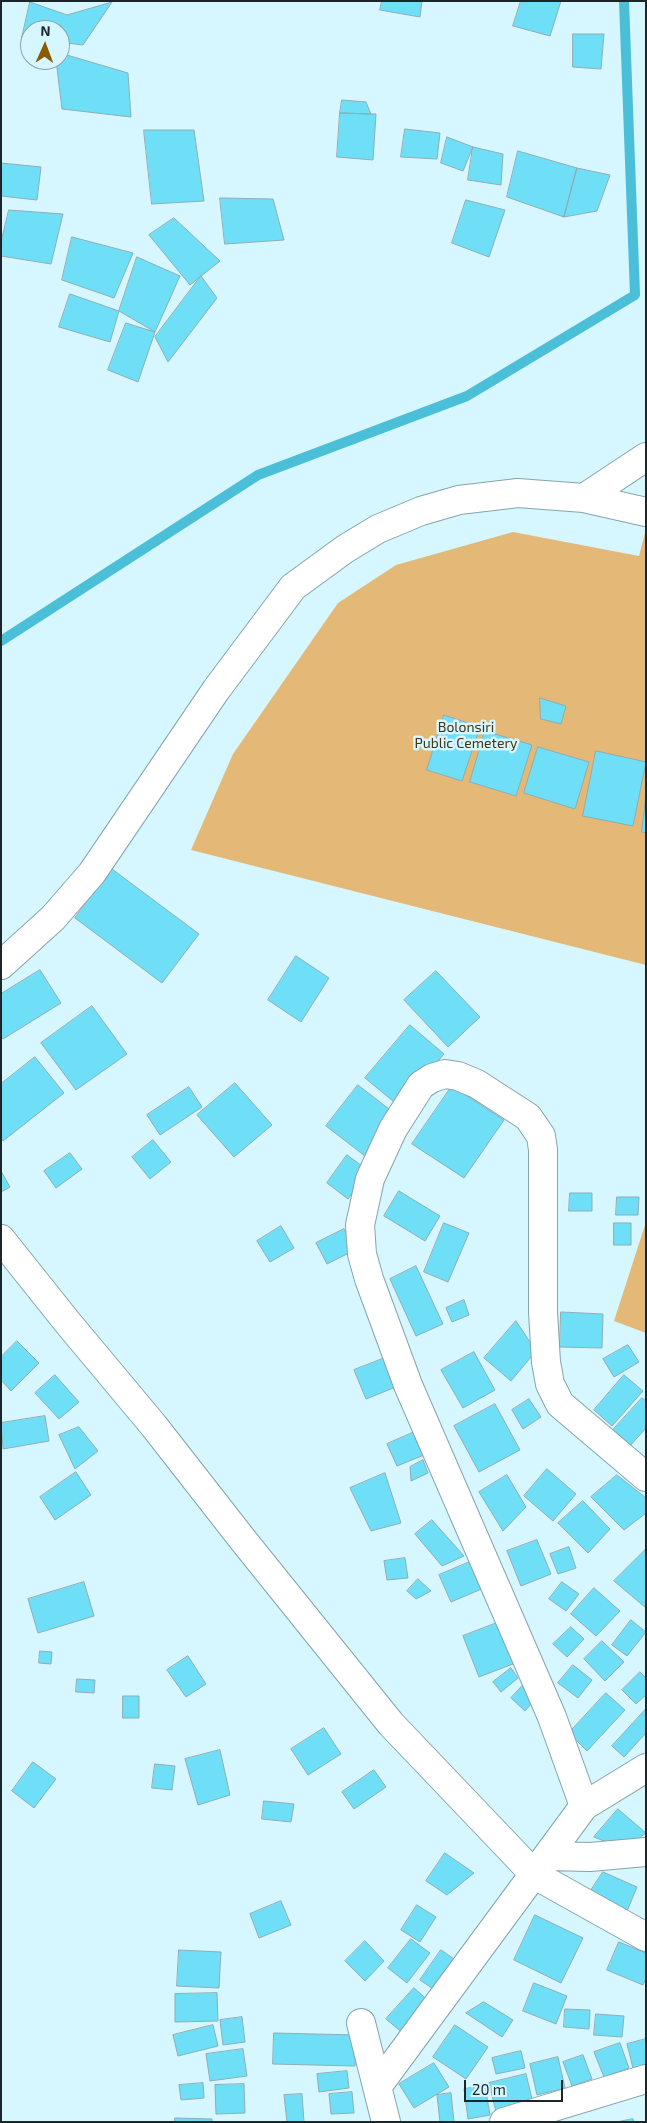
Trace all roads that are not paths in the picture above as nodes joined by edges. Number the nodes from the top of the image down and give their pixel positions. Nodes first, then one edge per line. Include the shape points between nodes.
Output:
1 (646, 457) edge
2 (584, 498) junction
3 (646, 512) edge
4 (1, 965) edge
5 (1, 1239) edge
6 (646, 1477) edge
7 (646, 1768) edge
8 (584, 1806) junction
9 (646, 1852) edge
10 (541, 1866) junction
11 (646, 1937) edge
12 (361, 2023) dead end
13 (646, 2079) edge
14 (377, 2086) junction
15 (386, 2122) edge
16 (504, 2122) edge

1 - 2 street
2 - 3 street
2 - 4 street via 518,493 459,500 421,510 378,529 293,587 216,690 92,873 54,918
5 - 10 street via 391,1724
6 - 8 street via 560,1404 550,1384 543,1312 544,1150 537,1126 477,1084 445,1074 432,1078 421,1085 411,1100 370,1179 360,1225 362,1254 408,1385 552,1717
7 - 8 street
8 - 10 street
9 - 10 street
10 - 11 street
10 - 14 street
12 - 14 street
13 - 16 street
14 - 15 street

